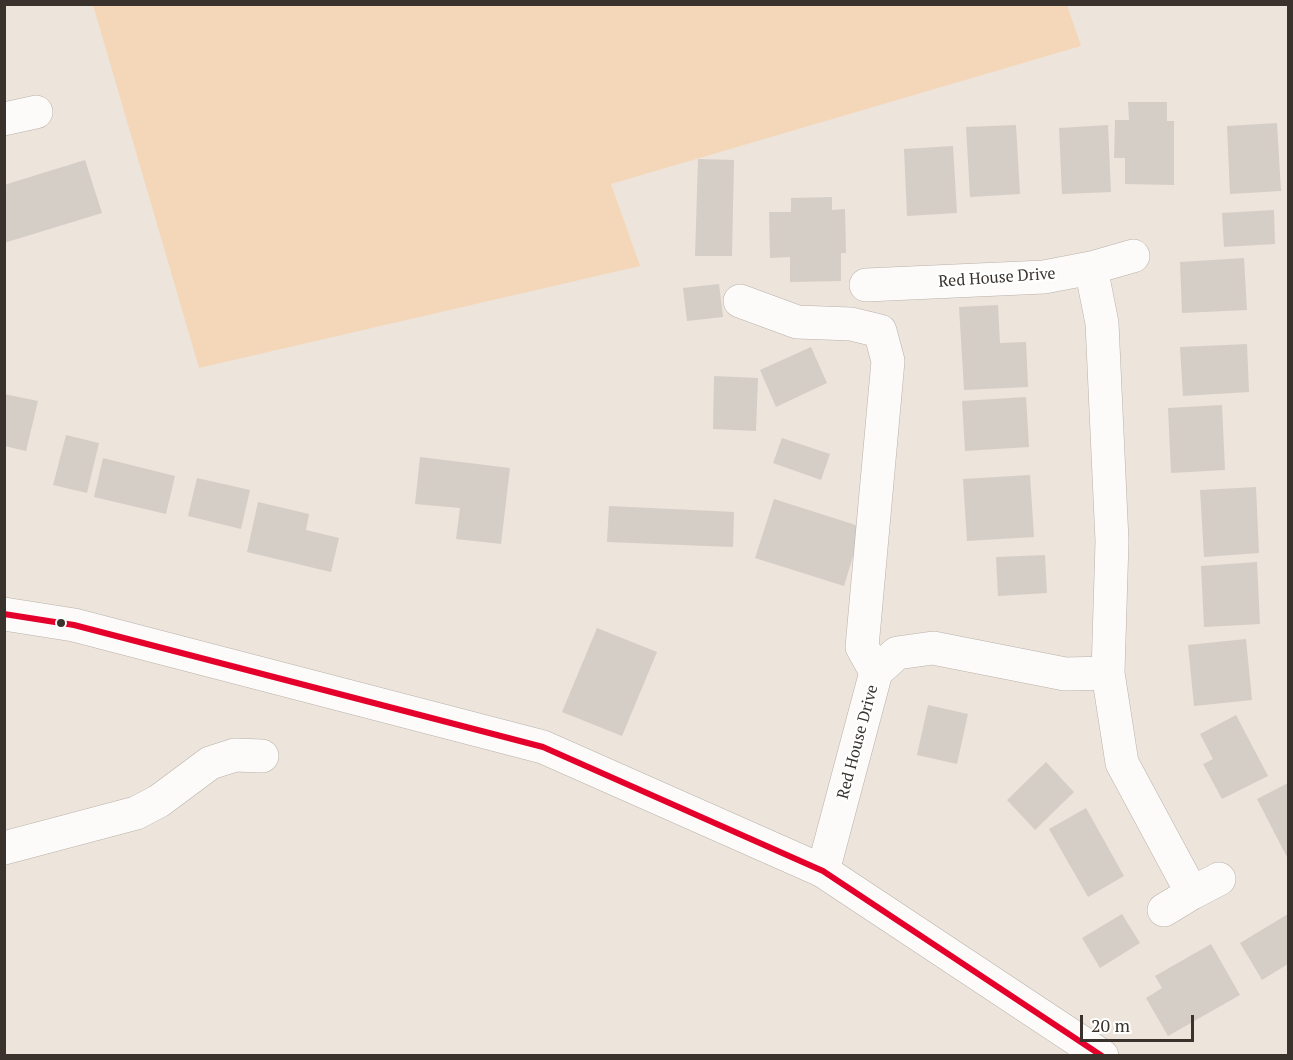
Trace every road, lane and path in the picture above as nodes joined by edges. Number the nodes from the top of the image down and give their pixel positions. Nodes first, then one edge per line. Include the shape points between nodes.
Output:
1 (1133, 256) dead end
2 (1091, 268) junction
3 (866, 285) dead end
4 (740, 301) dead end
5 (4, 614) edge
6 (876, 672) junction
7 (1107, 673) junction
8 (262, 756) dead end
9 (4, 848) edge
10 (823, 871) junction
11 (1164, 910) dead end
12 (1102, 1056) edge

1 - 2 street, Red House Drive
2 - 3 street, Red House Drive via 1044,277
2 - 7 street via 1102,323 1112,541
4 - 6 street via 797,322 851,324 879,331 888,361 862,647
5 - 10 street via 74,625 543,747
6 - 7 street, Red House Drive via 897,653 933,648 1065,674
6 - 10 street, Red House Drive
7 - 11 street via 1122,763 1205,886
8 - 9 street via 235,755 210,762 159,801 136,813
10 - 12 street

